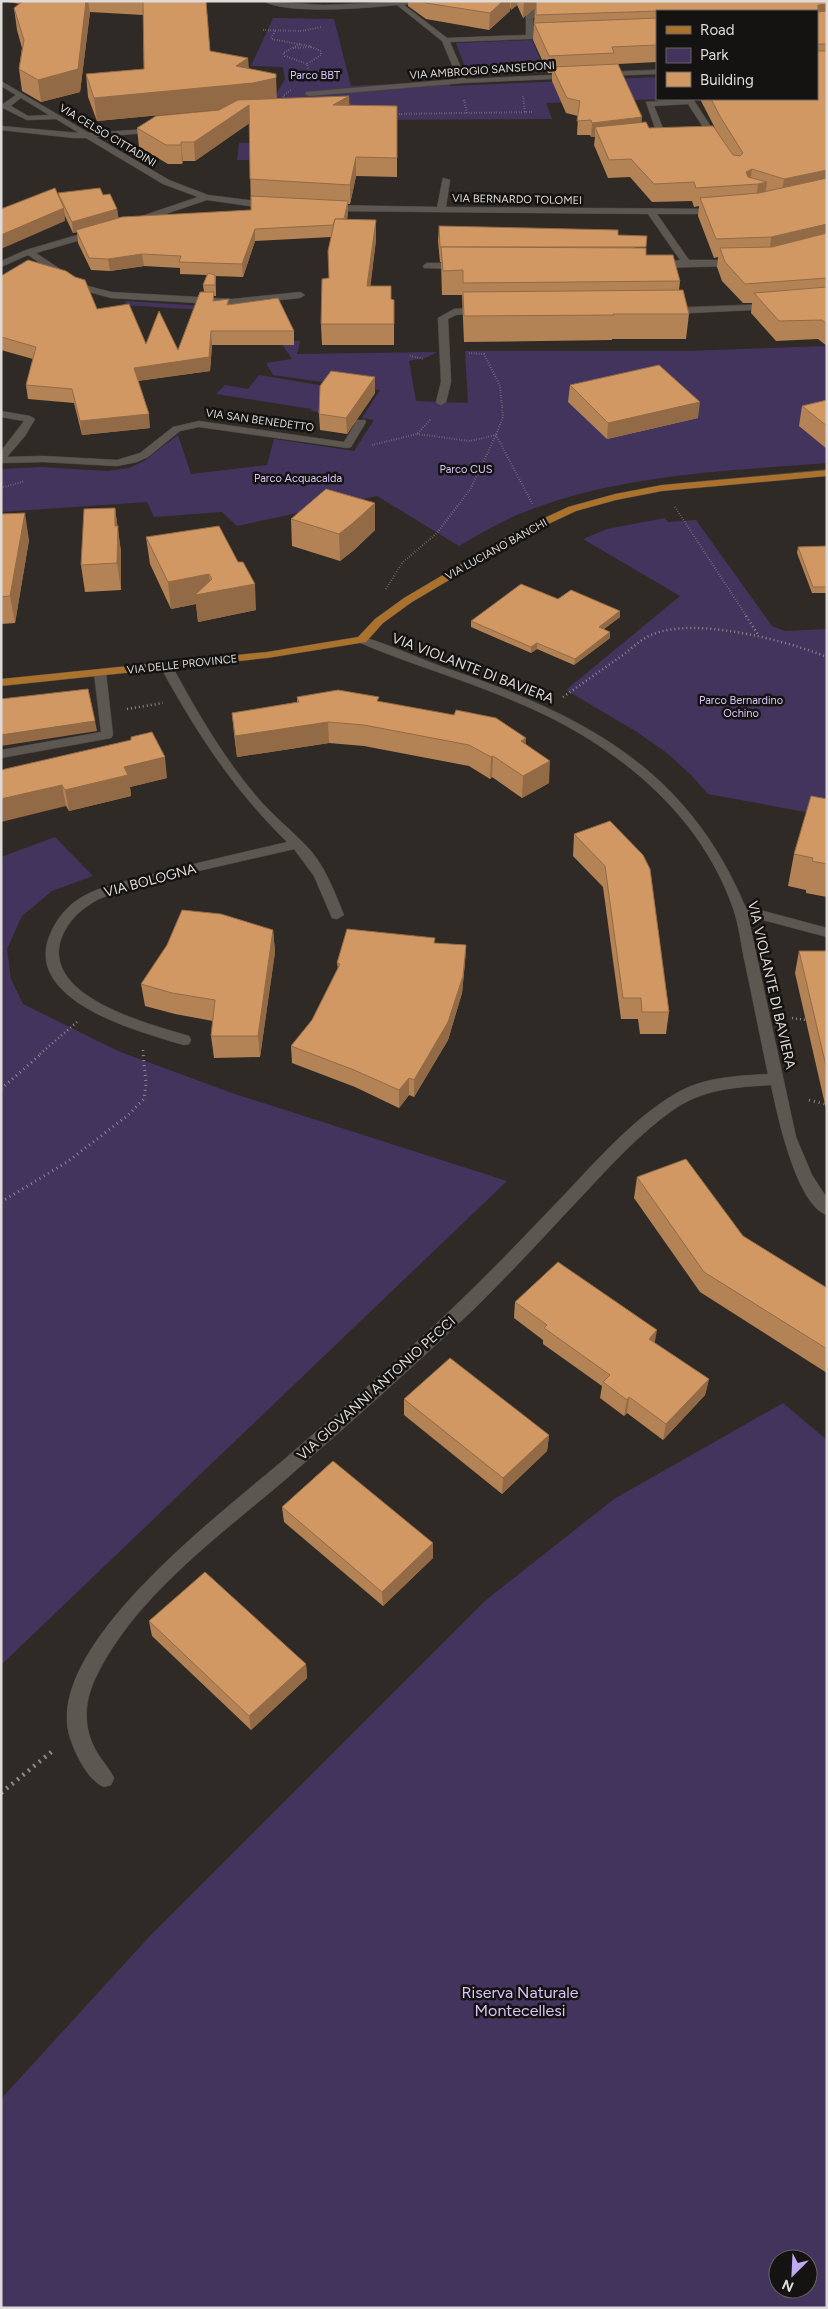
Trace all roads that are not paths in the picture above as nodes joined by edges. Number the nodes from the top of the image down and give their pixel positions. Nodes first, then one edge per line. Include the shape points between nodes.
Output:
1 (266, 1) edge
2 (419, 1) edge
3 (398, 3) junction
4 (563, 6) edge
5 (566, 36) edge
6 (530, 37) junction
7 (445, 40) junction
8 (656, 72) edge
9 (599, 75) edge
10 (579, 76) edge
11 (463, 81) junction
12 (1, 83) edge
13 (309, 94) road end
14 (21, 95) junction
15 (690, 100) edge
16 (56, 117) junction
17 (1, 128) edge
18 (169, 130) edge
19 (87, 136) junction
20 (638, 137) edge
21 (721, 148) edge
22 (446, 180) dead end
23 (206, 197) junction
24 (284, 206) edge
25 (320, 208) edge
26 (441, 209) junction
27 (728, 210) edge
28 (651, 212) junction
29 (127, 224) edge
30 (109, 229) edge
31 (29, 252) junction
32 (686, 262) junction
33 (746, 263) edge
34 (1, 264) edge
35 (427, 266) dead end
36 (466, 266) edge
37 (648, 268) edge
38 (300, 296) dead end
39 (785, 305) edge
40 (493, 310) edge
41 (659, 311) edge
42 (441, 402) road end
43 (1, 414) edge
44 (361, 422) edge
45 (1, 460) edge
46 (827, 474) edge
47 (362, 640) junction
48 (166, 666) junction
49 (100, 673) junction
50 (1, 684) edge
51 (1, 754) edge
52 (295, 844) junction
53 (740, 909) junction
54 (338, 915) dead end
55 (827, 933) edge
56 (184, 1040) dead end
57 (778, 1078) junction
58 (827, 1209) edge
59 (104, 1778) dead end

1 - 3 street via 317,7
2 - 3 street
3 - 7 street
4 - 6 street via 532,15 529,20
5 - 6 street
6 - 7 street
7 - 11 street
8 - 9 street
10 - 11 street, VIA AMBROGIO SANSEDONI
11 - 13 street, VIA AMBROGIO SANSEDONI
12 - 14 street, VIA CELSO CITTADINI
14 - 16 street, VIA CELSO CITTADINI
14 - 16 street via 6,106 27,118
15 - 20 street via 649,104 660,131
15 - 21 street
16 - 19 street, VIA CELSO CITTADINI
17 - 19 street
18 - 19 street
19 - 23 street, VIA CELSO CITTADINI via 157,178
22 - 26 street
23 - 24 street
23 - 29 street
25 - 26 street, VIA BERNARDO TOLOMEI
26 - 28 street, VIA BERNARDO TOLOMEI
27 - 28 street, VIA BERNARDO TOLOMEI
28 - 32 street
30 - 31 street
31 - 34 street
31 - 38 street via 81,287 111,295 232,302
32 - 33 street
32 - 37 street
35 - 36 street
39 - 41 street
40 - 42 street via 459,311 444,318 446,382
43 - 45 street, VIA SAN BENEDETTO via 30,419
44 - 45 street, VIA SAN BENEDETTO via 347,445 199,424 176,429 144,455 125,462
46 - 47 main road, VIA LUCIANO BANCHI via 662,488 572,509 523,532 408,600 379,621
47 - 48 main road, VIA DELLE PROVINCE
47 - 53 street, VIA VIOLANTE DI BAVIERA via 540,707 619,753 668,795 702,835 727,875
48 - 49 main road, VIA DELLE PROVINCE
48 - 52 street via 192,713 232,773
49 - 50 main road, VIA DELLE PROVINCE
49 - 51 street via 107,735
52 - 54 street via 306,854 323,880
52 - 56 street, VIA BOLOGNA via 125,885 80,905 63,922 51,956 53,966 68,987 96,1008
53 - 55 street
53 - 57 street, VIA VIOLANTE DI BAVIERA
57 - 58 street, VIA VIOLANTE DI BAVIERA via 789,1137 798,1163
57 - 59 street, VIA GIOVANNI ANTONIO PECCI via 697,1090 683,1096 643,1125 466,1306 354,1410 156,1584 113,1633 96,1658 78,1700 76,1715 81,1746

